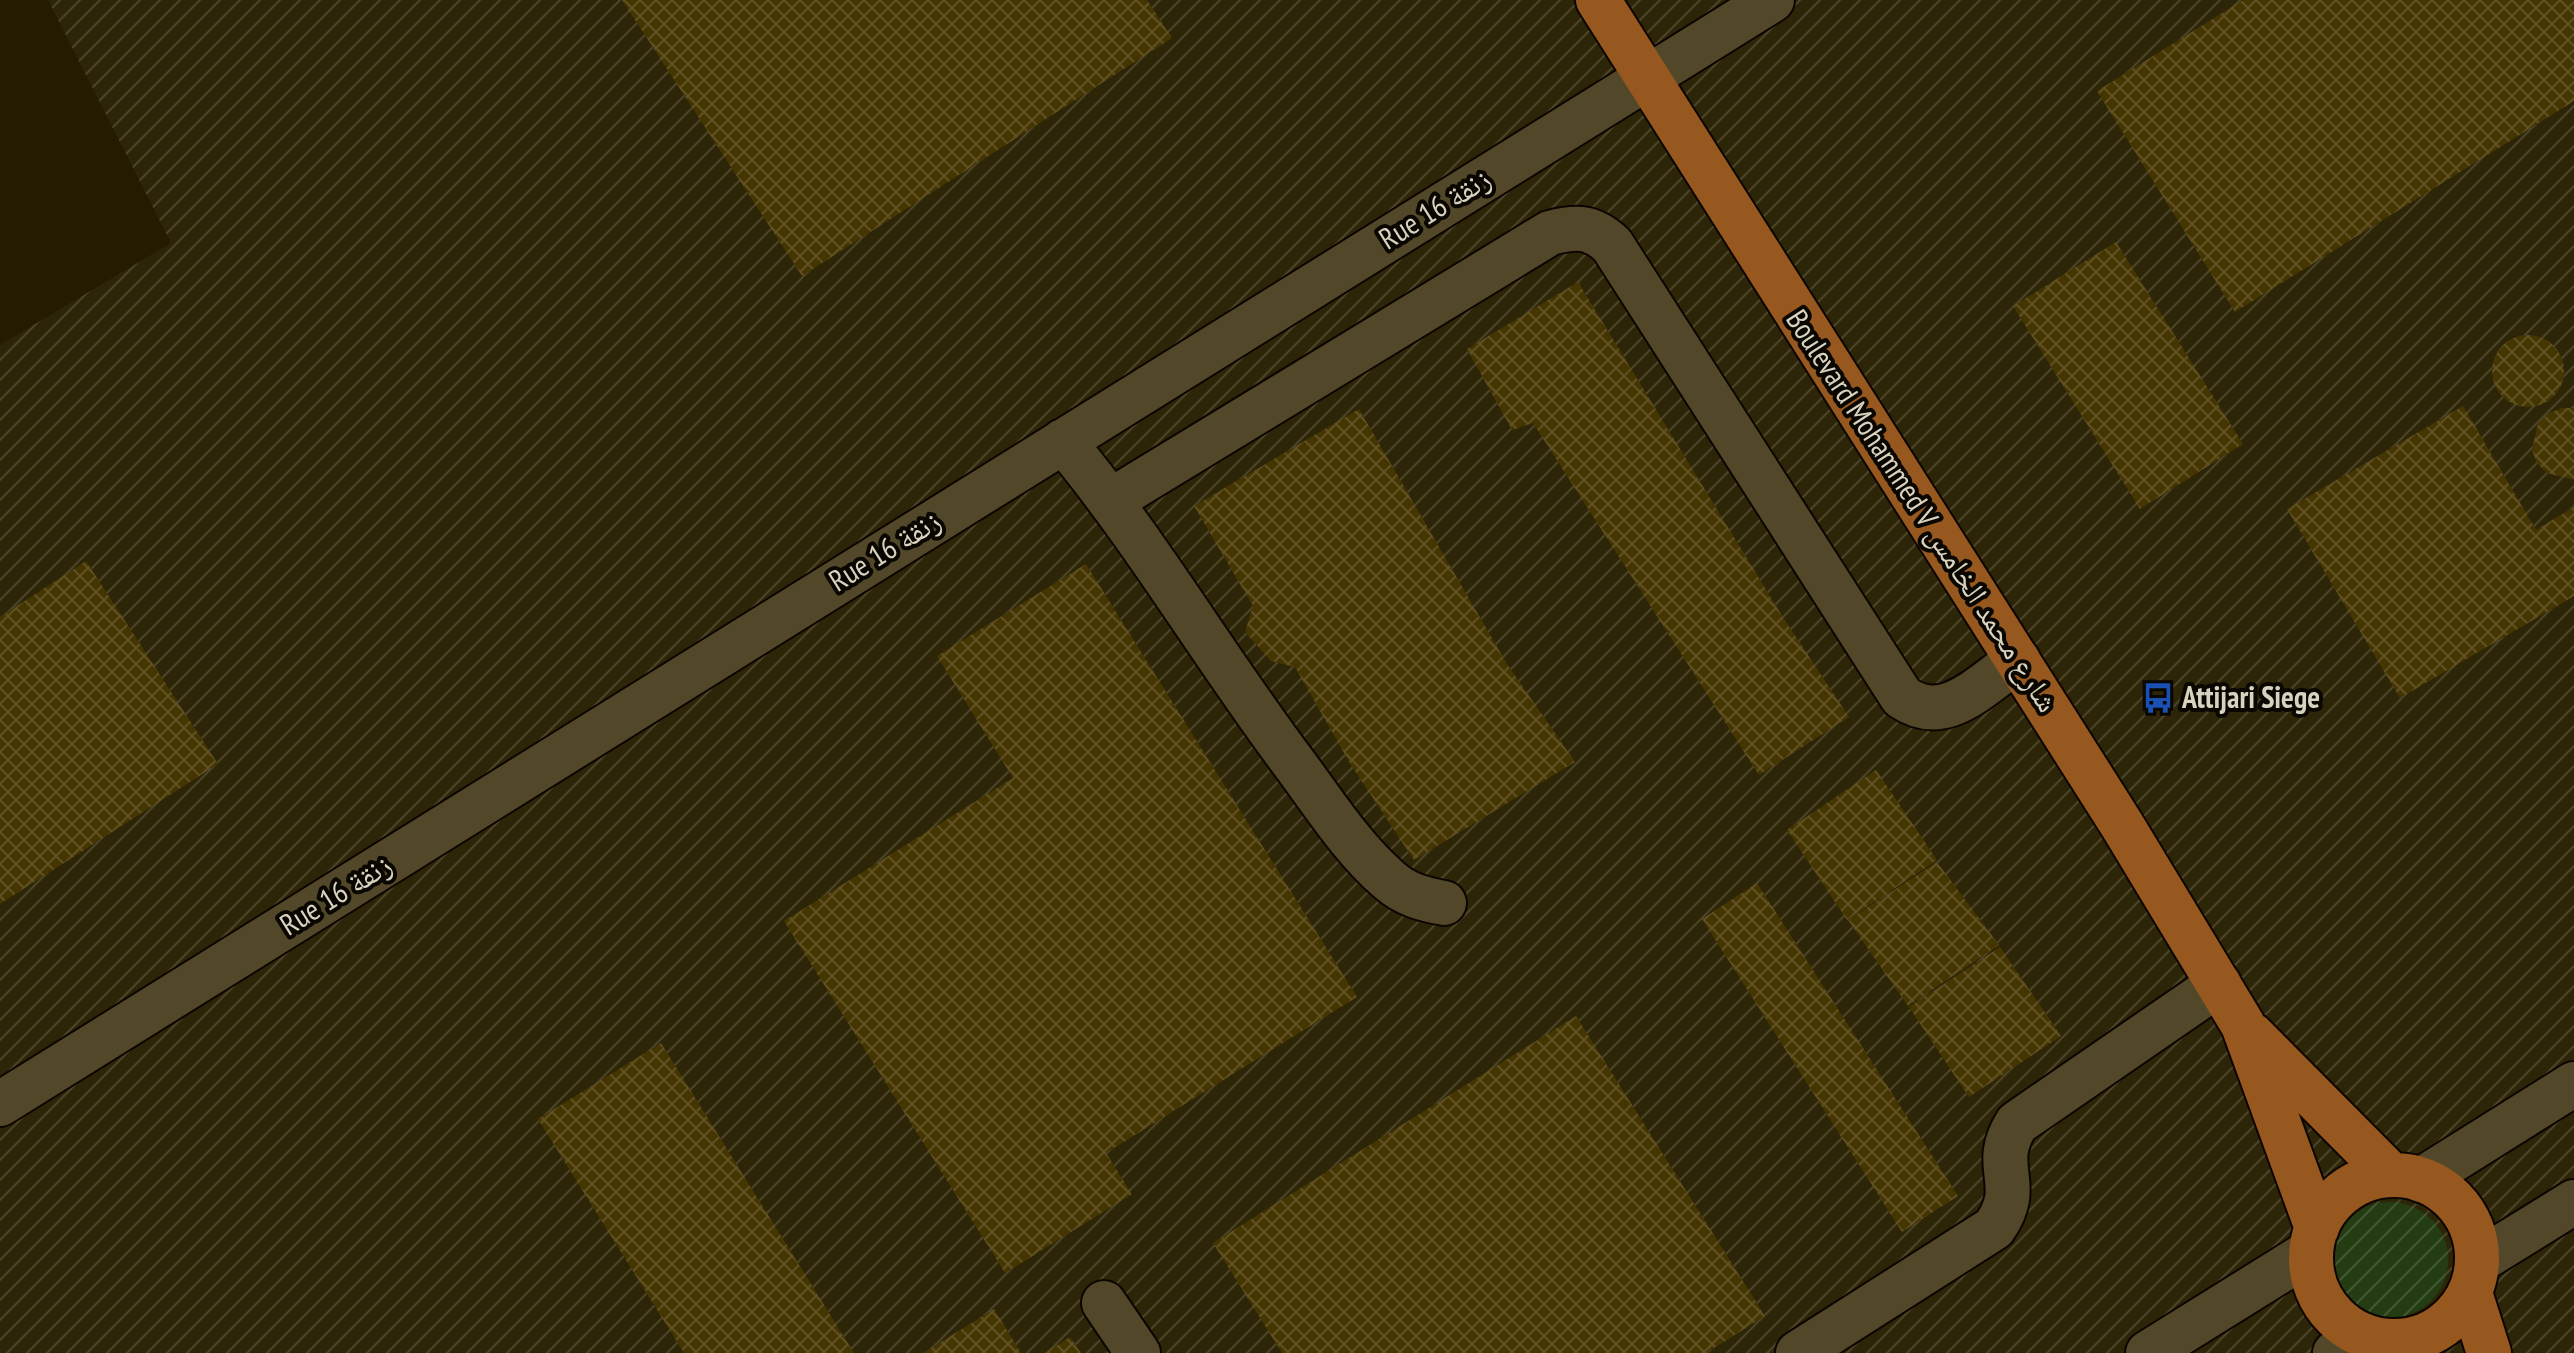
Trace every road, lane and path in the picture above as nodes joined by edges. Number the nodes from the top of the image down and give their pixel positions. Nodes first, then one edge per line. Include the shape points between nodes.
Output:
1 (1598, 0) edge
2 (1772, 0) edge
3 (1646, 78) junction
4 (1063, 441) junction
5 (1112, 500) junction
6 (2018, 660) junction
7 (1444, 903) dead end
8 (2219, 984) junction
9 (2243, 1025) junction
10 (2574, 1084) edge
11 (0, 1104) edge
12 (2406, 1178) junction
13 (2574, 1202) edge
14 (2313, 1240) junction
15 (2474, 1278) junction
16 (1104, 1303) dead end
17 (2368, 1345) edge
18 (1138, 1353) edge
19 (1798, 1353) edge
20 (2148, 1353) edge
21 (2489, 1353) edge

1 - 3 main road, Boulevard Mohammed V شارع محمد الخامس
2 - 3 street, Rue 16 زنقة
3 - 4 street, Rue 16 زنقة
3 - 6 main road, Boulevard Mohammed V شارع محمد الخامس
4 - 5 street
4 - 11 street, Rue 16 زنقة
5 - 6 street via 1550,233 1589,228 1612,245 1902,697 1931,710 1949,706
5 - 7 street via 1251,707 1348,836 1390,881 1415,898
6 - 8 main road, Boulevard Mohammed V شارع محمد الخامس
8 - 9 main road, Boulevard Mohammed V شارع محمد الخامس
8 - 19 street via 2017,1123 2003,1153 2007,1210 1994,1228
9 - 12 main road, Boulevard Mohammed V شارع محمد الخامس
9 - 14 main road, Boulevard Mohammed V شارع محمد الخامس
10 - 12 street
12 - 14 main road via 2367,1180 2346,1191 2329,1207
12 - 15 main road via 2444,1192 2463,1212 2474,1236
13 - 15 street
14 - 17 main road via 2313,1280 2323,1302
14 - 20 street
15 - 17 main road via 2455,1315 2434,1331
15 - 21 main road
16 - 18 street

